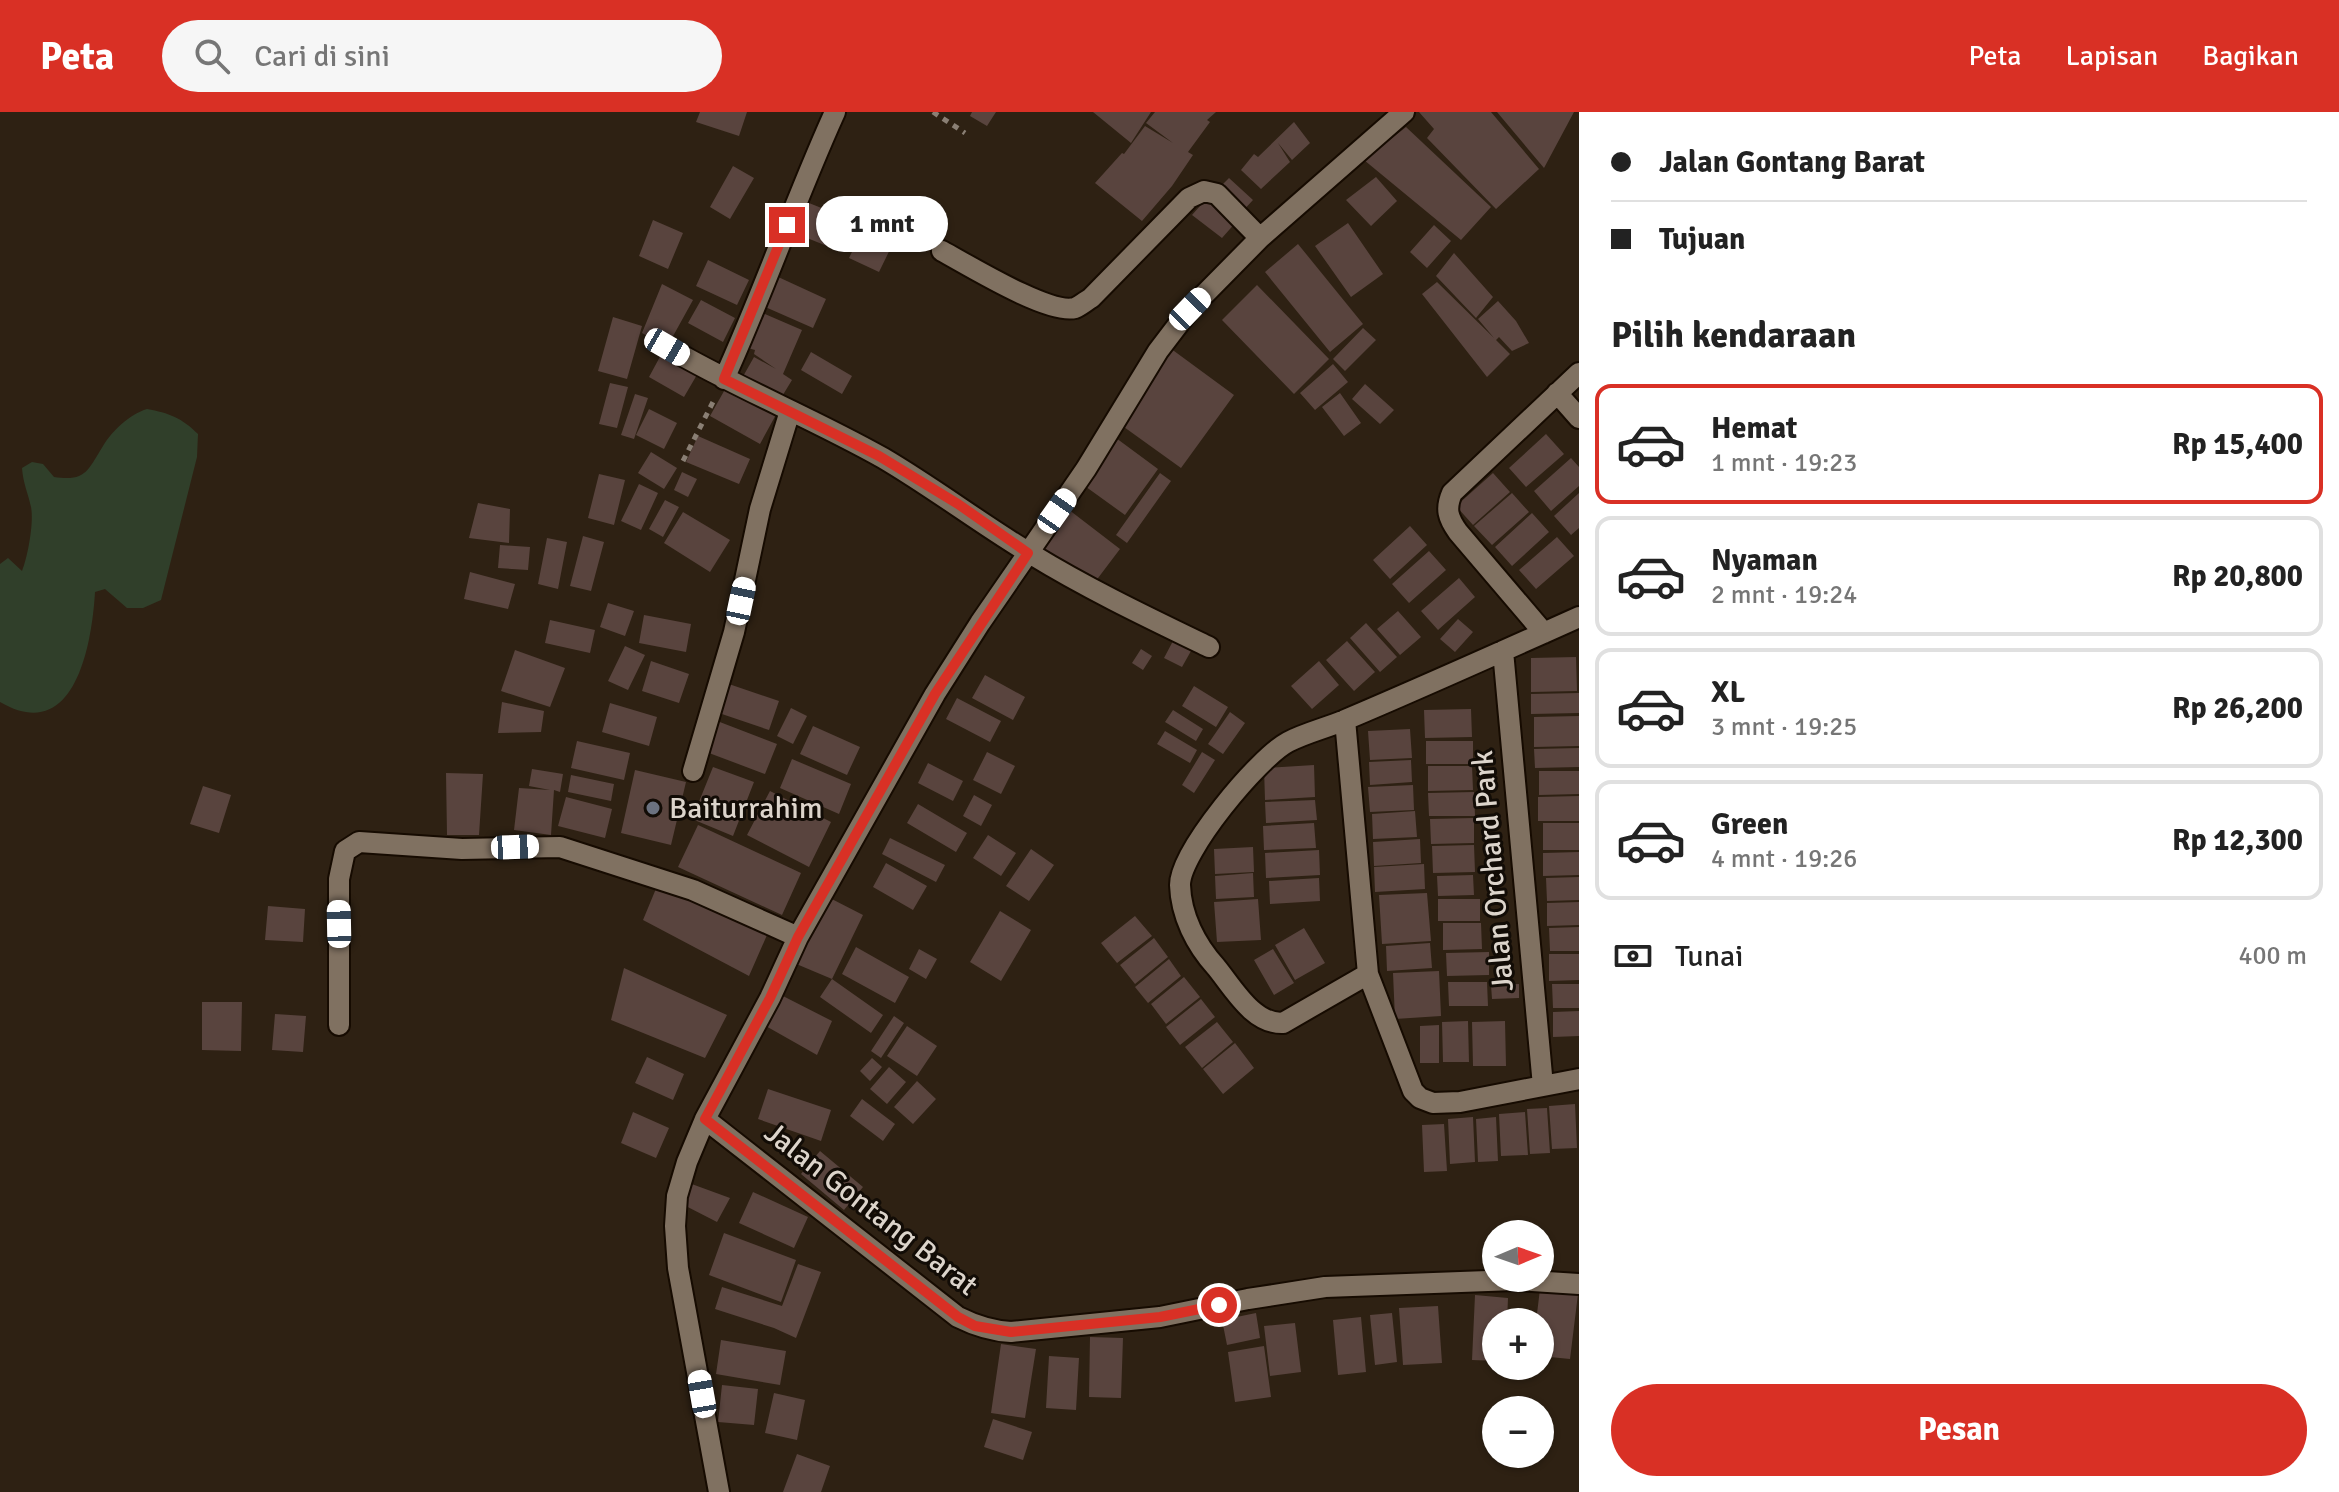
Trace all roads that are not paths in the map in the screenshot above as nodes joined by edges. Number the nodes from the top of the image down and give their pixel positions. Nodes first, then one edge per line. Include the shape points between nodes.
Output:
1 (835, 112) edge
2 (1404, 112) edge
3 (1260, 238) junction
4 (942, 251) dead end
5 (667, 347) dead end
6 (1579, 373) edge
7 (724, 379) junction
8 (1557, 393) junction
9 (790, 411) junction
10 (1579, 418) edge
11 (1028, 553) junction
12 (1579, 617) edge
13 (1544, 633) junction
14 (1209, 647) dead end
15 (1503, 651) junction
16 (1345, 720) junction
17 (693, 771) dead end
18 (798, 937) junction
19 (1368, 974) junction
20 (339, 1025) dead end
21 (1579, 1079) edge
22 (1543, 1086) junction
23 (705, 1119) junction
24 (1579, 1284) edge
25 (719, 1492) edge

1 - 7 street
2 - 3 street
3 - 4 street via 1217,194 1204,191 1189,198 1091,298 1074,308 1030,298
3 - 11 street via 1190,309 1158,351
5 - 7 street
6 - 8 street
7 - 9 street
8 - 10 street
8 - 13 street via 1452,493 1447,505 1458,532
9 - 11 street via 920,480
9 - 17 street
11 - 14 street
11 - 18 street via 935,694
12 - 13 street
13 - 15 street
15 - 16 street
15 - 22 street, Jalan Orchard Park
16 - 19 street
16 - 19 street via 1288,742 1258,764 1188,857 1180,883 1192,933 1258,1016 1271,1023 1298,1016
18 - 20 street via 693,890 560,847 462,849 359,842 345,851 339,879
18 - 23 street
19 - 22 street via 1402,1068 1420,1098 1460,1102
21 - 22 street
23 - 24 street, Jalan Gontang Barat via 958,1317 995,1331 1160,1317 1325,1287 1515,1280
23 - 25 street via 677,1196 675,1226

